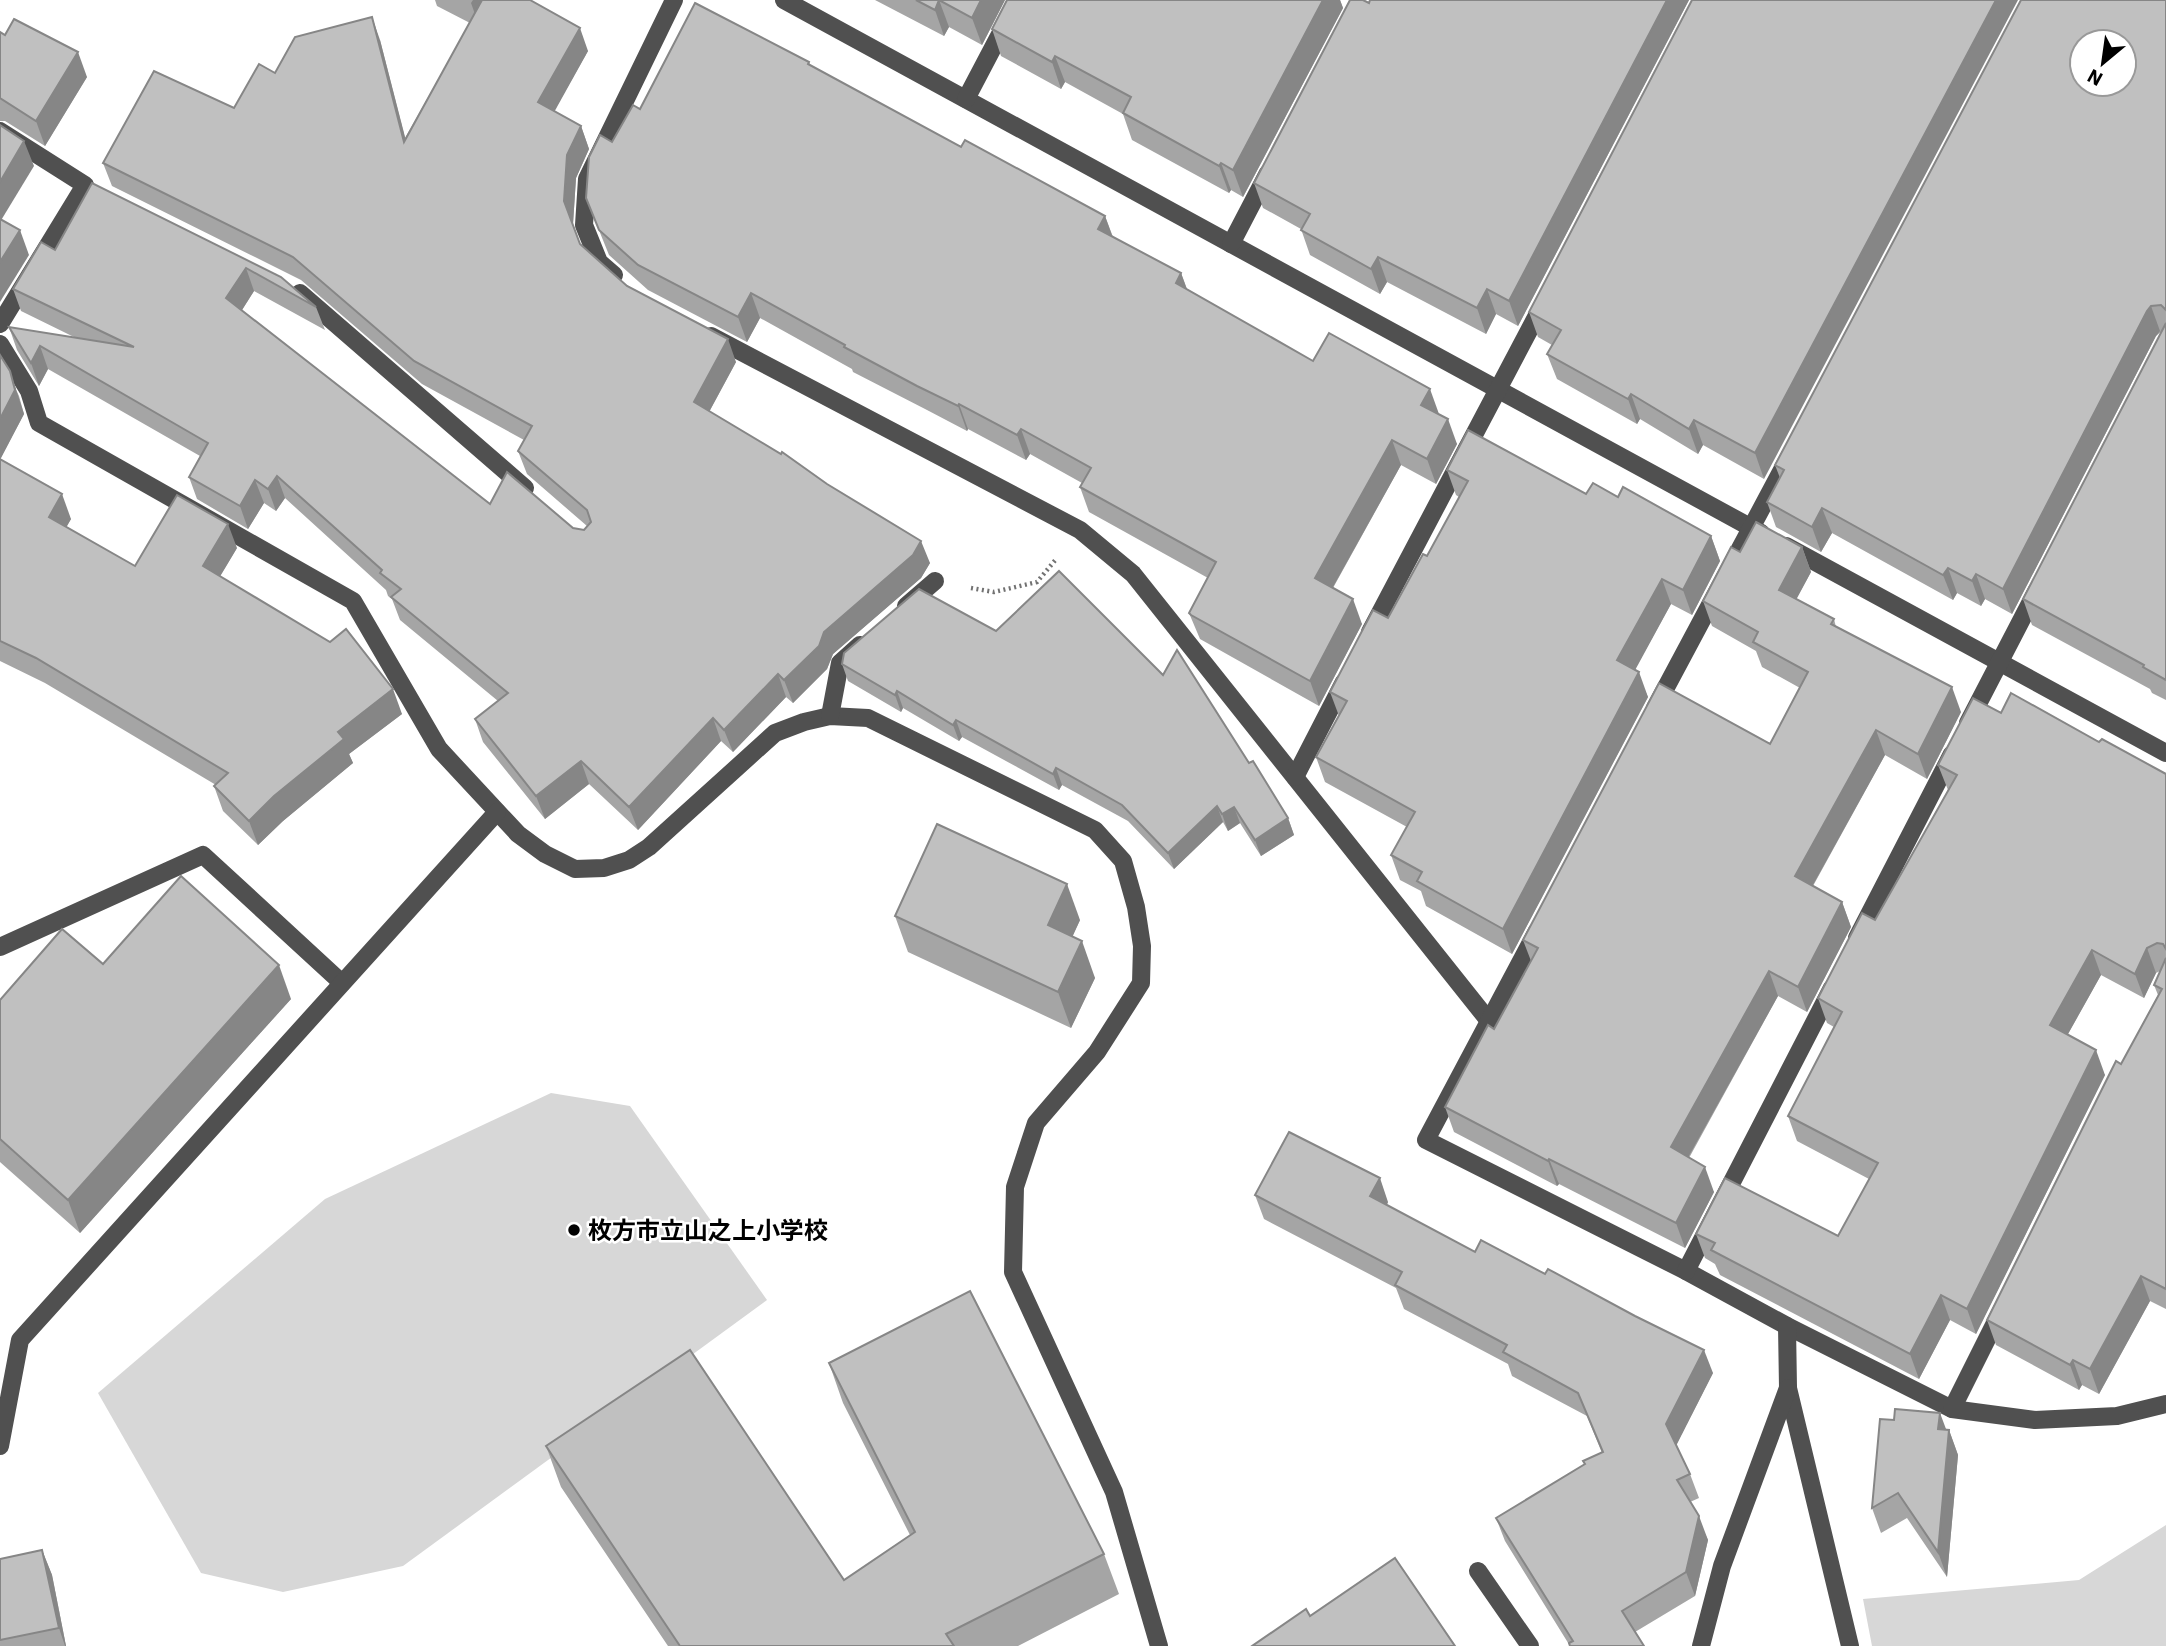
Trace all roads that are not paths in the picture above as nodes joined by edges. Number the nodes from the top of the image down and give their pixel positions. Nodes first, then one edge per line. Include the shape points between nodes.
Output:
1 (674, 0) edge
2 (784, 0) edge
3 (1018, 0) edge
4 (965, 99) junction
5 (0, 131) edge
6 (1276, 158) edge
7 (1231, 244) junction
8 (284, 284) edge
9 (630, 290) edge
10 (1549, 292) edge
11 (0, 324) edge
12 (690, 325) edge
13 (0, 344) edge
14 (1498, 389) junction
15 (1797, 441) edge
16 (536, 497) edge
17 (1751, 527) junction
18 (2045, 575) edge
19 (935, 581) road end
20 (893, 618) edge
21 (872, 636) edge
22 (1364, 643) edge
23 (2000, 662) junction
24 (1352, 668) edge
25 (830, 716) junction
26 (1647, 724) edge
27 (2166, 752) edge
28 (1294, 777) junction
29 (497, 812) junction
30 (1548, 910) edge
31 (0, 947) edge
32 (1853, 948) edge
33 (1840, 972) edge
34 (342, 983) junction
35 (1489, 1021) junction
36 (1686, 1271) junction
37 (2007, 1299) edge
38 (1787, 1326) junction
39 (1788, 1388) junction
40 (2166, 1404) edge
41 (1952, 1409) junction
42 (0, 1446) edge
43 (1478, 1571) dead end
44 (1159, 1646) edge
45 (1530, 1646) edge
46 (1701, 1646) edge
47 (1850, 1646) edge

1 - 9 street via 587,179 583,225 599,262
2 - 4 street
3 - 4 street
4 - 7 street
5 - 11 street via 91,188
6 - 7 street
7 - 14 street
8 - 16 street
10 - 14 street
12 - 28 street via 1080,530 1133,574
13 - 29 street via 29,391 39,423 353,601 439,749
14 - 17 street
14 - 22 street
15 - 17 street
17 - 23 street
17 - 26 street
18 - 23 street
19 - 20 street
21 - 25 street via 840,663
23 - 27 street
23 - 32 street
24 - 28 street
25 - 29 street via 775,733 649,847 604,868 575,869 545,854
25 - 44 street via 868,718 1095,830 1123,861 1142,946 1140,983 1097,1052 1036,1123 1015,1187 1013,1272 1114,1492
28 - 35 street
29 - 34 street
30 - 35 street
31 - 34 street via 203,855
33 - 36 street
34 - 42 street via 20,1340
35 - 36 street via 1426,1140
36 - 38 street
37 - 41 street
38 - 39 street
38 - 41 street
39 - 46 street via 1722,1566
39 - 47 street
40 - 41 street via 2117,1416 2035,1420
43 - 45 street

